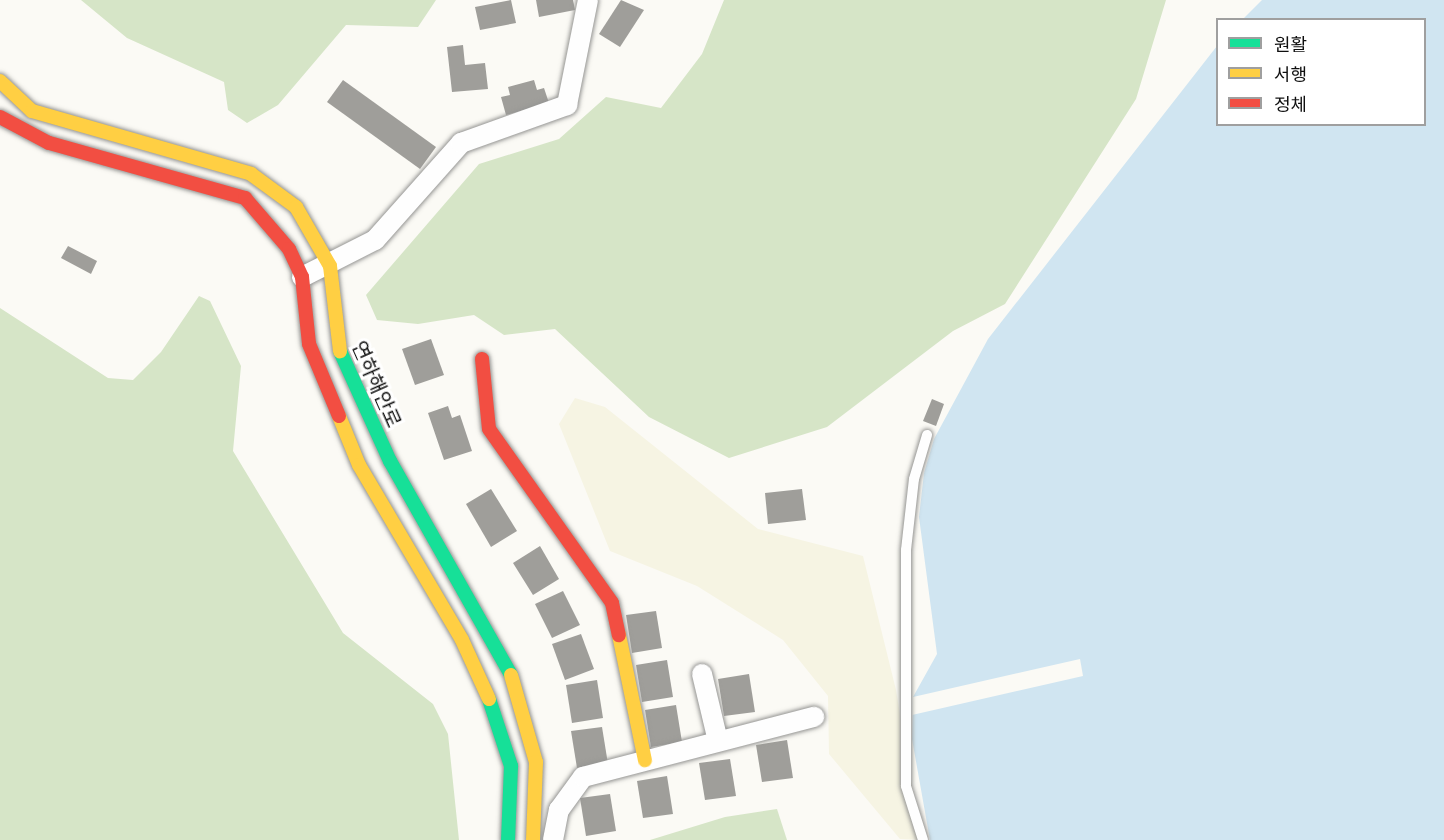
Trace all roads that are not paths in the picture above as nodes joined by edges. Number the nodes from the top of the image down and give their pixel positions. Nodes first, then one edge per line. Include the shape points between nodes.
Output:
1 (588, 0) edge
2 (0, 81) edge
3 (0, 117) edge
4 (330, 266) junction
5 (302, 277) junction
6 (482, 359) dead end
7 (927, 435) dead end
8 (702, 674) dead end
9 (814, 717) dead end
10 (718, 741) junction
11 (645, 760) junction
12 (508, 840) edge
13 (533, 840) edge
14 (553, 840) edge
15 (923, 840) edge

1 - 4 street via 567,105 461,143 375,240
2 - 4 street, 연하해안로 via 32,111 251,174 296,207
3 - 5 street via 49,143 245,198 289,249
4 - 5 street
4 - 13 street, 연하해안로 via 336,341 390,461 511,675 536,762
5 - 12 street via 309,344 337,416 359,465 462,640 500,723 511,766
6 - 11 street via 489,429 612,603
7 - 15 lane via 914,479 906,550 906,786
8 - 10 street
9 - 10 street
10 - 11 street
11 - 14 street via 583,777 559,810

